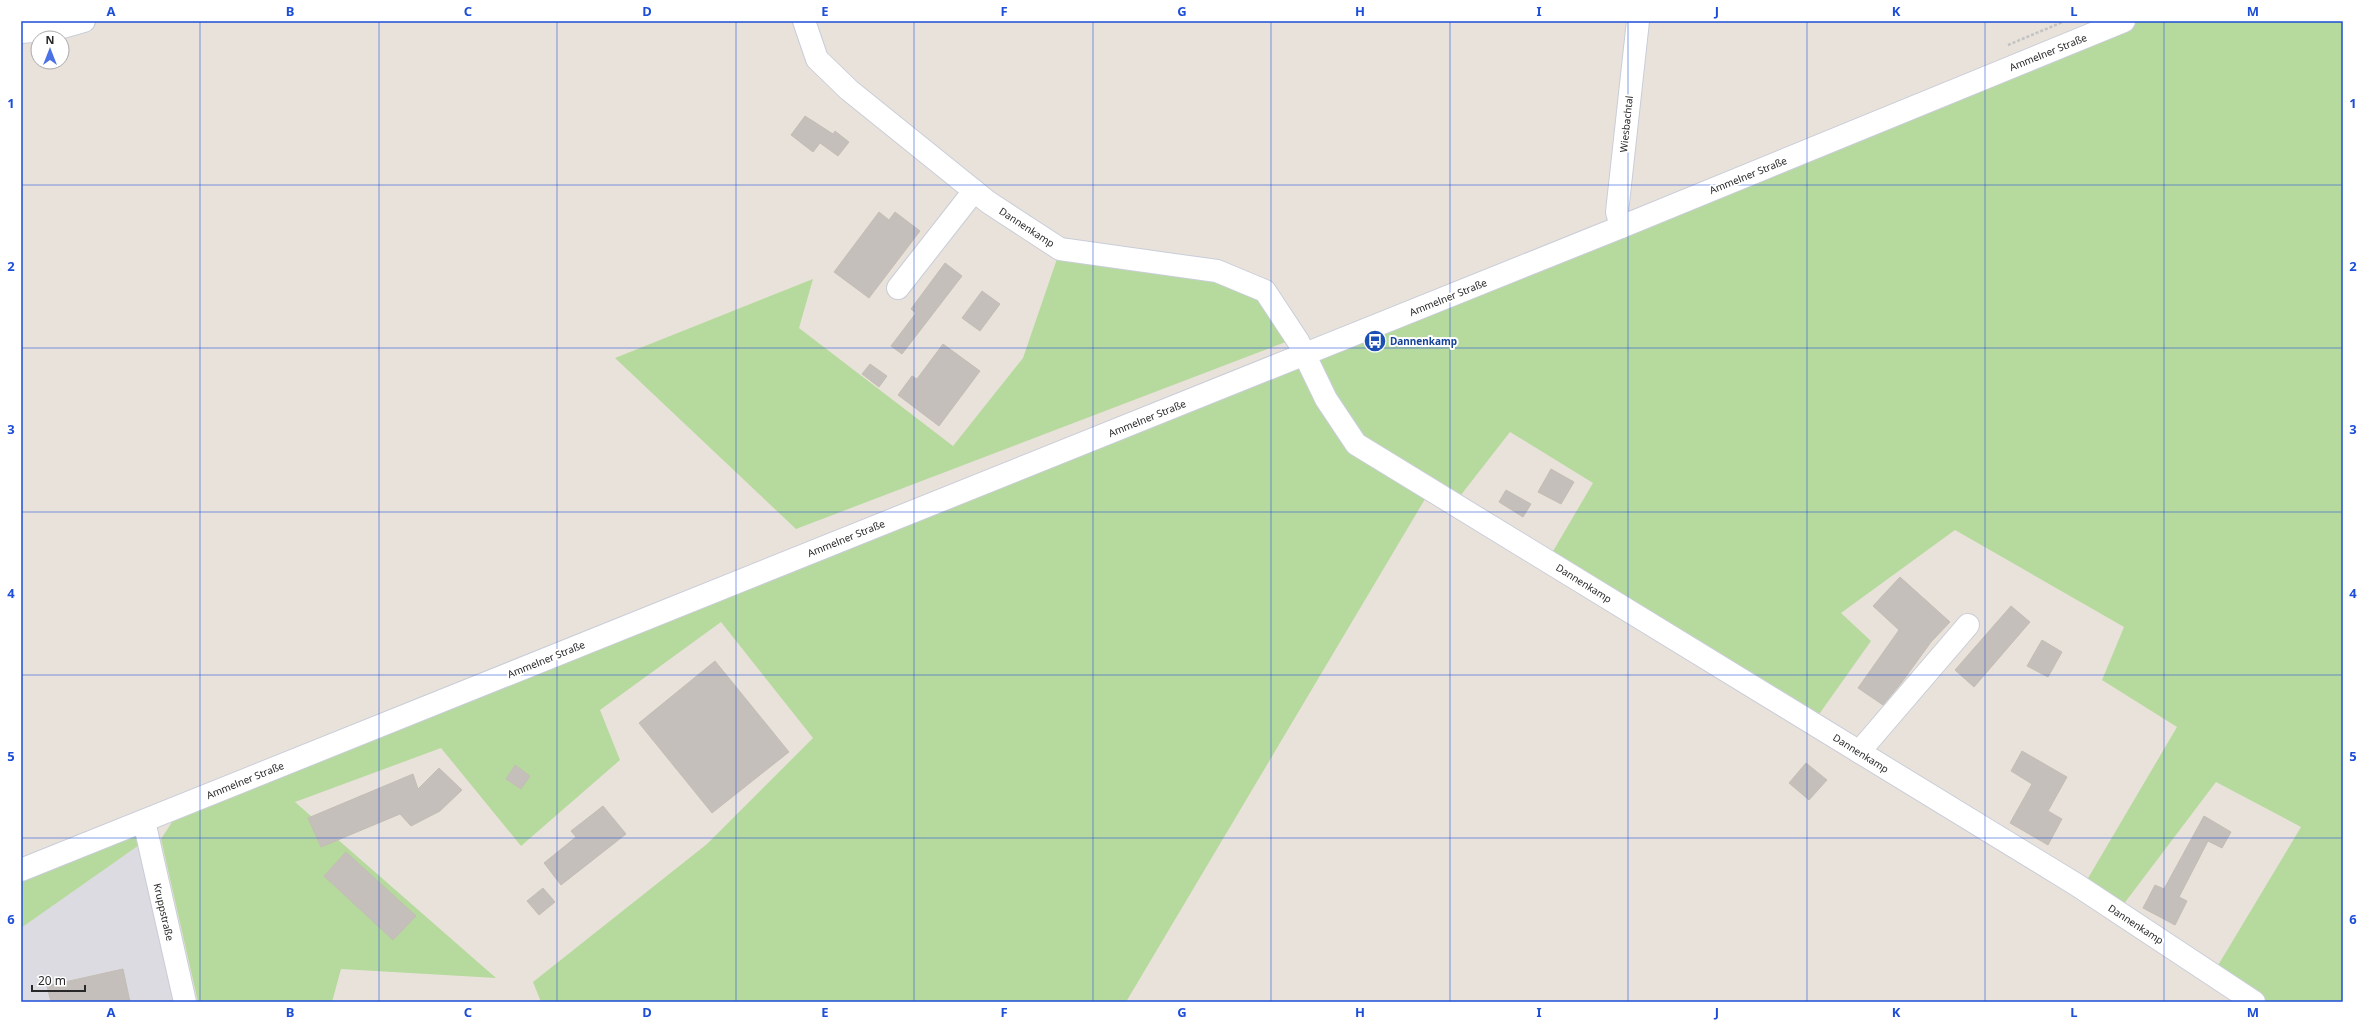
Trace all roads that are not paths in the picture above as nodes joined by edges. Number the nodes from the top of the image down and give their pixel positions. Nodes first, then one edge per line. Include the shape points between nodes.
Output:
1 (84, 21) edge
2 (804, 21) edge
3 (1638, 21) edge
4 (2124, 21) edge
5 (21, 32) edge
6 (974, 191) junction
7 (1621, 227) junction
8 (898, 288) dead end
9 (1304, 355) junction
10 (1968, 625) dead end
11 (1859, 752) junction
12 (144, 821) junction
13 (21, 870) edge
14 (185, 1002) edge
15 (2254, 1002) edge

1 - 5 street via 56,29
2 - 6 street, Dannenkamp via 817,59 849,90
3 - 7 street, Wiesbachtal via 1617,212
4 - 7 street, Ammelner Straße
6 - 8 street
6 - 9 street, Dannenkamp via 1060,248 1217,271 1265,291 1298,341
7 - 9 street, Ammelner Straße
9 - 11 street, Dannenkamp via 1326,399 1356,444
9 - 12 street, Ammelner Straße
10 - 11 street
11 - 15 street, Dannenkamp via 2077,885
12 - 13 street, Ammelner Straße
12 - 14 street, Kruppstraße

